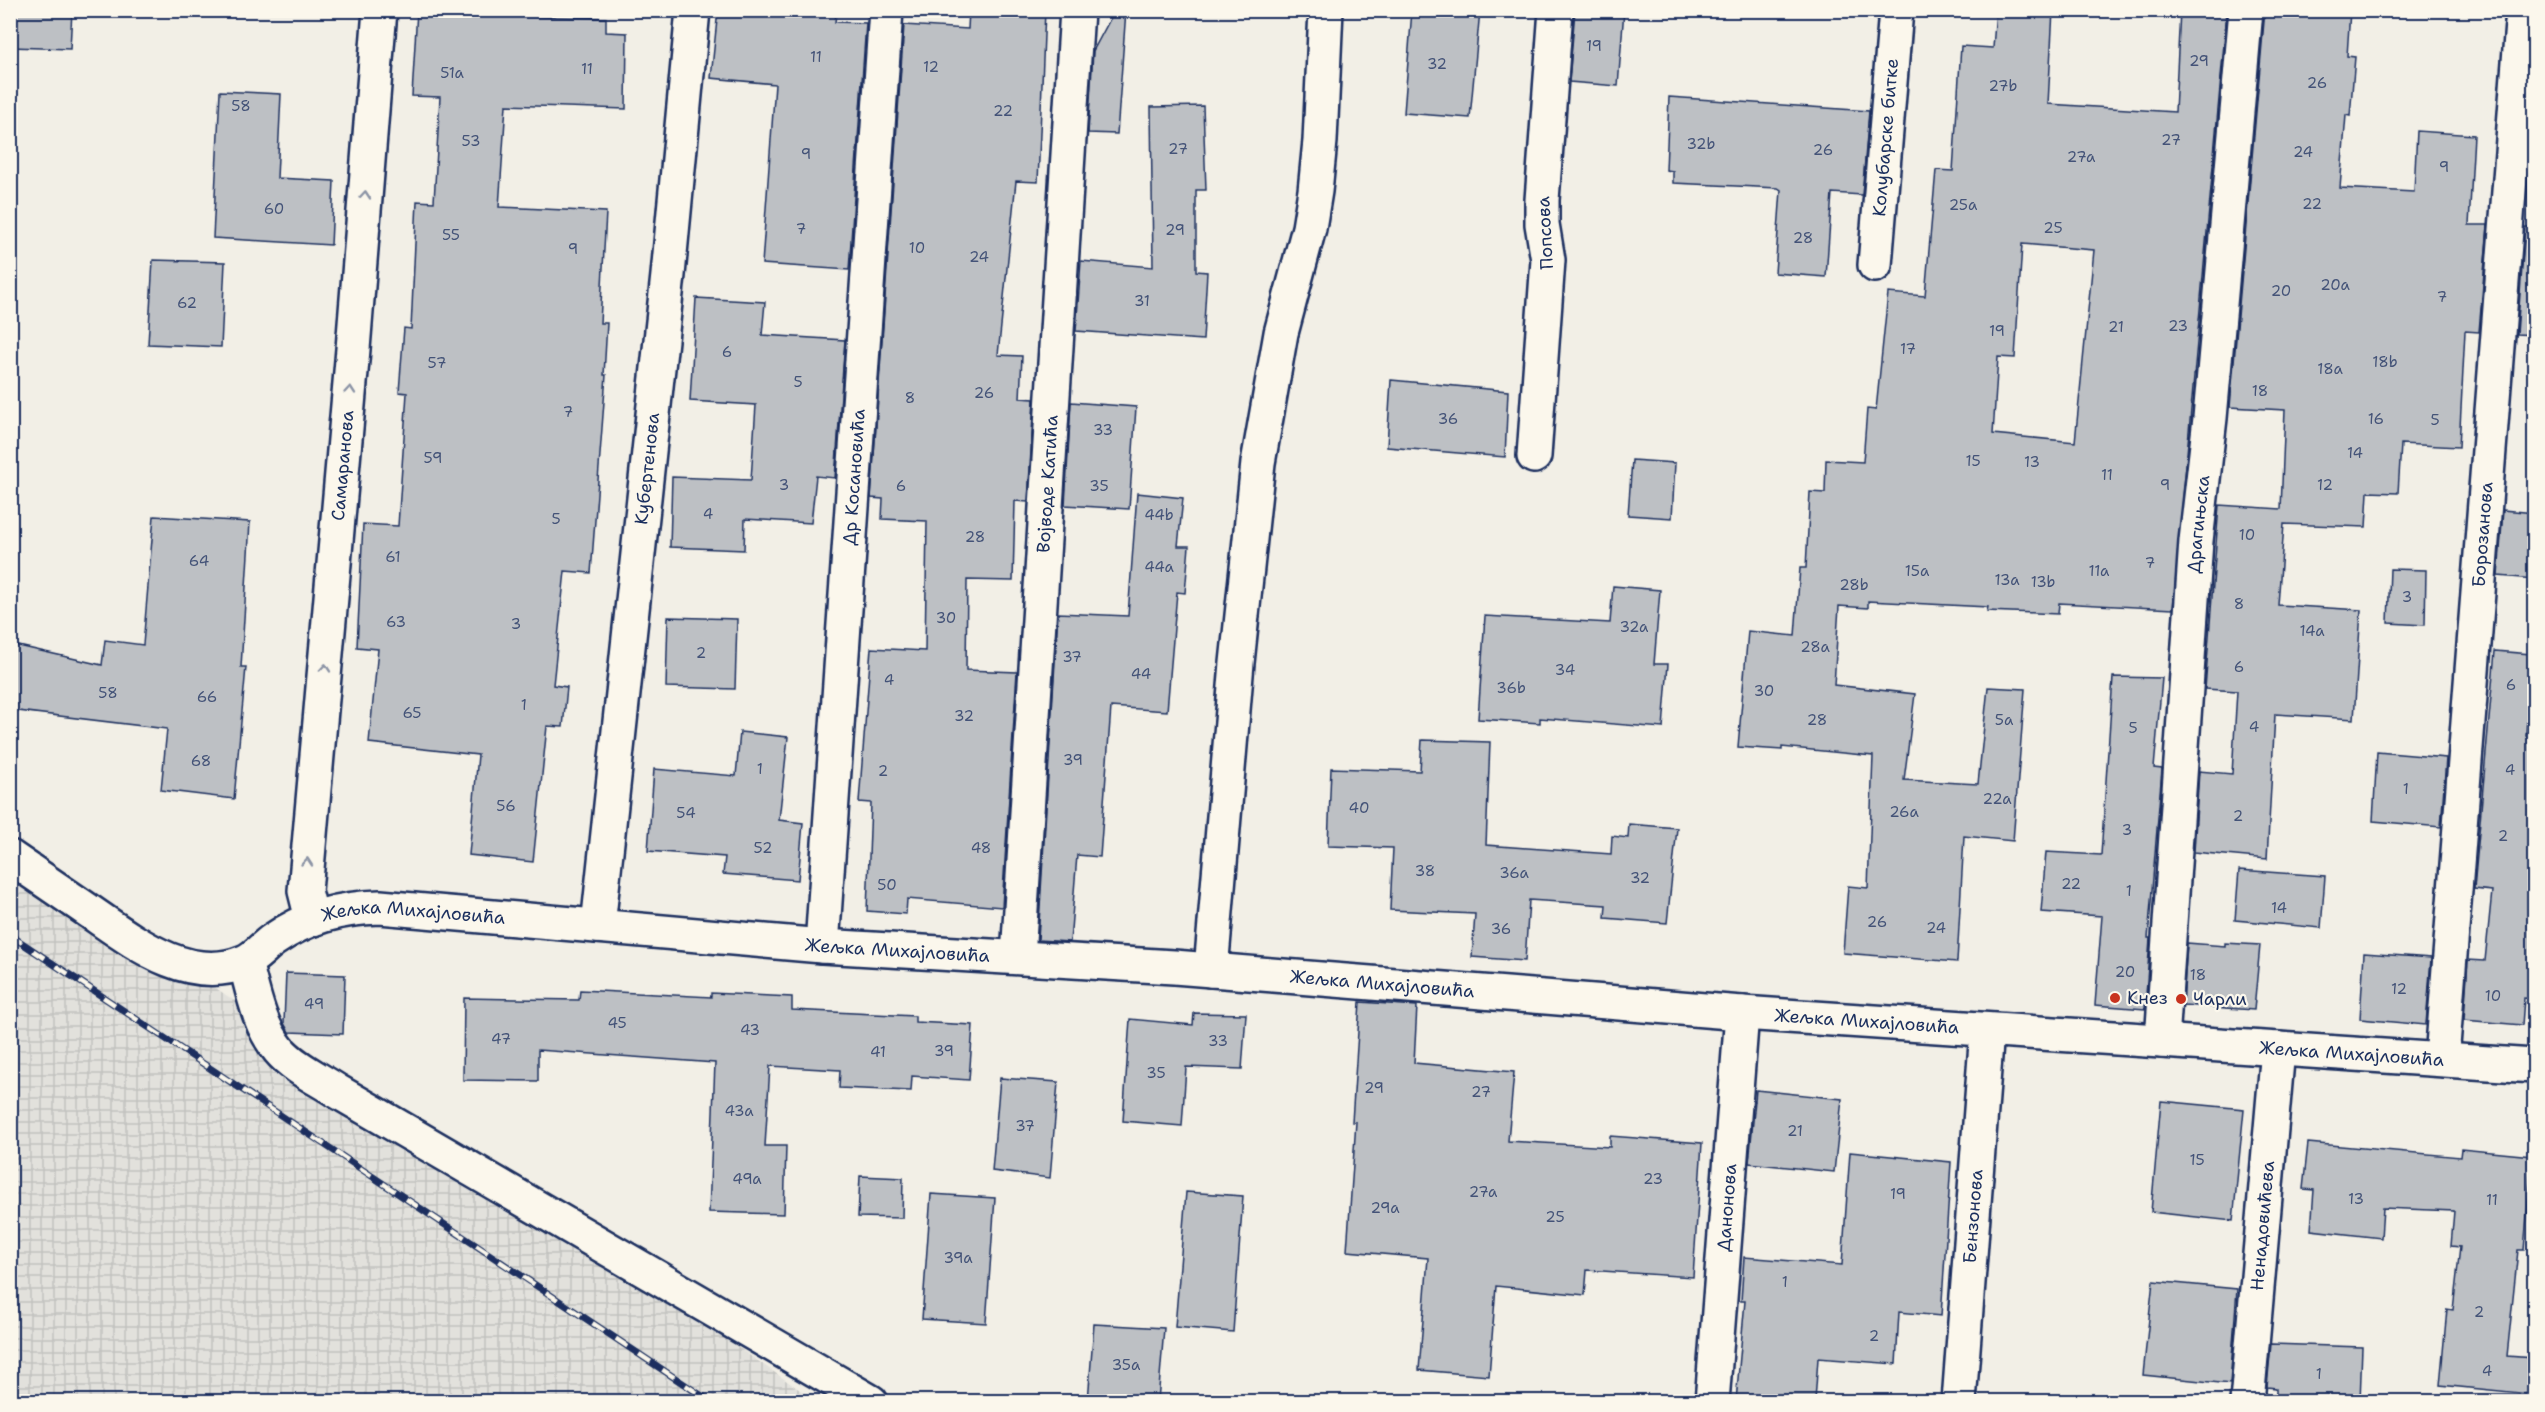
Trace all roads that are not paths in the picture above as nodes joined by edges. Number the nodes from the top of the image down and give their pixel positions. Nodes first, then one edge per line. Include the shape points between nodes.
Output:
1 (380, 10) edge
2 (693, 10) edge
3 (886, 10) edge
4 (1077, 10) edge
5 (1326, 10) edge
6 (1556, 10) edge
7 (1896, 10) edge
8 (2246, 10) edge
9 (2523, 10) edge
10 (1875, 265) dead end
11 (1534, 456) dead end
12 (10, 857) edge
13 (312, 919) junction
14 (598, 926) junction
15 (822, 945) junction
16 (1018, 957) junction
17 (245, 962) junction
18 (1211, 970) junction
19 (1742, 1013) junction
20 (1987, 1030) junction
21 (2162, 1041) junction
22 (2278, 1049) junction
23 (2442, 1059) junction
24 (2535, 1066) edge
25 (871, 1401) edge
26 (1712, 1401) edge
27 (1959, 1401) edge
28 (2247, 1401) edge

13 -> 1 street, Самаранова via 304,891
2 - 14 street, Кубертенова
3 - 15 street, Др Косановића
4 - 16 street, Војводе Катића
5 - 18 street via 1315,191 1281,333 1258,463
6 - 11 street, Попсова via 1542,200 1548,260
7 - 10 street, Колубарске битке
8 - 21 street, Драгињска via 2196,541
9 - 23 street, Борозанова
12 - 17 street, Жељка Михајловића via 139,945 175,962 214,968
13 - 14 street, Жељка Михајловића via 326,912 380,907
13 - 17 street, Жељка Михајловића via 290,929
14 - 15 street, Жељка Михајловића
15 - 16 street, Жељка Михајловића
16 - 18 street, Жељка Михајловића
17 - 25 street via 262,1022 279,1051 294,1063
18 - 19 street, Жељка Михајловића
19 - 20 street, Жељка Михајловића
19 - 26 street, Данонова
20 - 21 street, Жељка Михајловића
20 - 27 street, Бензонова
21 - 22 street, Жељка Михајловића
22 - 23 street, Жељка Михајловића
22 - 28 street, Ненадовићева
23 - 24 street, Жељка Михајловића

